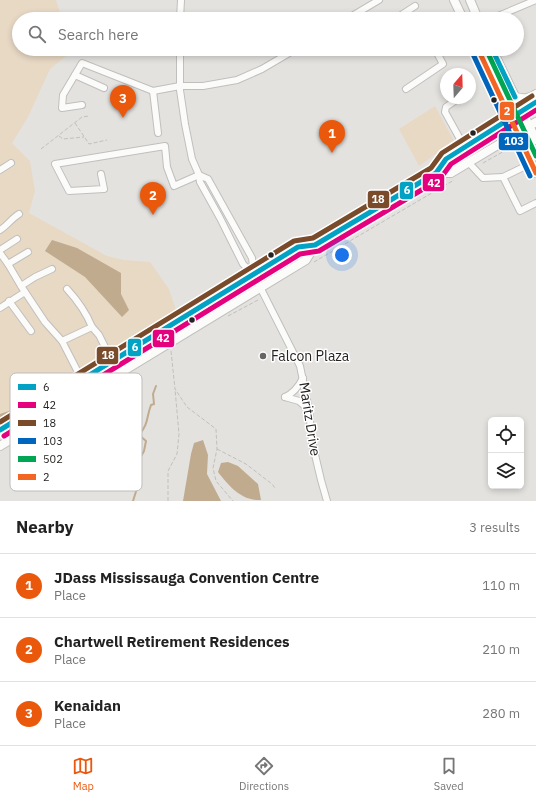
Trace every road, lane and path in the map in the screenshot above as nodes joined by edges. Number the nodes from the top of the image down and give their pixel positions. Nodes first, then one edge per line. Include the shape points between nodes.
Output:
1 (181, 0) edge
2 (379, 0) edge
3 (454, 0) edge
4 (470, 0) edge
5 (536, 0) edge
6 (415, 6) dead end
7 (180, 12) edge
8 (360, 12) edge
9 (406, 12) edge
10 (460, 12) edge
11 (475, 12) edge
12 (508, 12) edge
13 (180, 56) edge
14 (284, 56) edge
15 (439, 56) edge
16 (481, 56) edge
17 (495, 56) edge
18 (75, 75) junction
19 (180, 86) junction
20 (104, 88) dead end
21 (406, 89) dead end
22 (153, 91) junction
23 (536, 94) edge
24 (515, 97) junction
25 (536, 102) edge
26 (452, 104) edge
27 (82, 105) dead end
28 (522, 111) junction
29 (89, 116) dead end
30 (511, 119) junction
31 (75, 123) junction
32 (533, 124) edge
33 (158, 133) dead end
34 (58, 135) junction
35 (84, 137) junction
36 (519, 137) junction
37 (107, 140) dead end
38 (536, 140) edge
39 (465, 148) junction
40 (41, 149) dead end
41 (12, 163) dead end
42 (532, 164) junction
43 (471, 166) junction
44 (0, 170) edge
45 (436, 173) junction
46 (536, 173) edge
47 (101, 174) dead end
48 (199, 175) junction
49 (503, 178) junction
50 (454, 180) dead end
51 (536, 203) edge
52 (19, 214) dead end
53 (0, 230) edge
54 (17, 239) dead end
55 (315, 245) junction
56 (0, 250) edge
57 (28, 252) dead end
58 (0, 253) edge
59 (8, 264) junction
60 (311, 264) dead end
61 (52, 269) dead end
62 (254, 275) junction
63 (21, 286) junction
64 (261, 288) junction
65 (67, 289) dead end
66 (25, 292) junction
67 (9, 301) junction
68 (0, 308) edge
69 (92, 327) junction
70 (31, 331) dead end
71 (62, 341) junction
72 (170, 342) junction
73 (112, 361) junction
74 (78, 373) edge
75 (93, 373) edge
76 (120, 373) edge
77 (303, 378) junction
78 (175, 389) junction
79 (309, 410) junction
80 (10, 424) edge
81 (1, 430) edge
82 (10, 440) edge
83 (0, 446) edge
84 (217, 449) junction
85 (274, 488) dead end
86 (168, 501) edge
87 (233, 501) edge
88 (327, 501) edge

1 - 7 street
2 - 8 street
3 - 10 main road
4 - 11 main road
5 - 12 street
6 - 9 street
13 - 19 street
14 - 19 street via 237,80 203,86
15 - 21 street via 443,64
16 - 30 main road
17 - 24 main road
18 - 20 street
18 - 22 street via 82,63
18 - 27 street via 62,94 62,108
19 - 22 street
19 - 48 street via 192,159
22 - 33 street
23 - 24 main road via 530,98
24 - 28 main road
25 - 28 main road
26 - 39 street via 445,112
28 - 30 main road
28 - 32 main road
29 - 31 path via 82,117
30 - 36 main road
30 - 39 main road
31 - 34 path
31 - 35 path
32 - 36 main road
32 - 38 main road
34 - 35 path via 63,139
34 - 40 path
35 - 37 path via 89,144
36 - 42 main road
36 - 43 main road
36 - 43 path
39 - 45 main road via 446,160
41 - 44 street
42 - 46 main road
42 - 49 street
43 - 45 main road via 452,173
43 - 49 street via 483,178
45 - 55 main road
47 - 48 street via 104,189 69,191 55,164 165,146 167,167 174,186
48 - 62 street via 200,182 243,264
48 - 62 street via 208,179 252,258
49 - 51 street via 520,211
50 - 60 path
52 - 53 street
54 - 56 street
55 - 62 main road via 298,247
55 - 64 main road via 306,260
57 - 59 street
58 - 59 street
59 - 63 street
61 - 63 street
62 - 64 street, Maritz Drive
62 - 73 main road
63 - 66 street
64 - 72 main road
64 - 77 street, Maritz Drive
65 - 69 street via 77,300
66 - 67 street
66 - 71 street via 45,322
67 - 68 street
67 - 70 street
69 - 71 street
69 - 73 street
71 - 74 street
72 - 76 main road
72 - 78 path
73 - 75 main road
77 - 79 street, Maritz Drive
77 - 79 street via 296,389 285,397 299,401
78 - 84 path via 187,407 216,429
78 - 86 path via 179,434 177,454 168,471
79 - 88 street, Maritz Drive via 312,442
80 - 81 main road
82 - 83 main road
84 - 85 path via 246,464
84 - 87 path via 213,468 216,481

